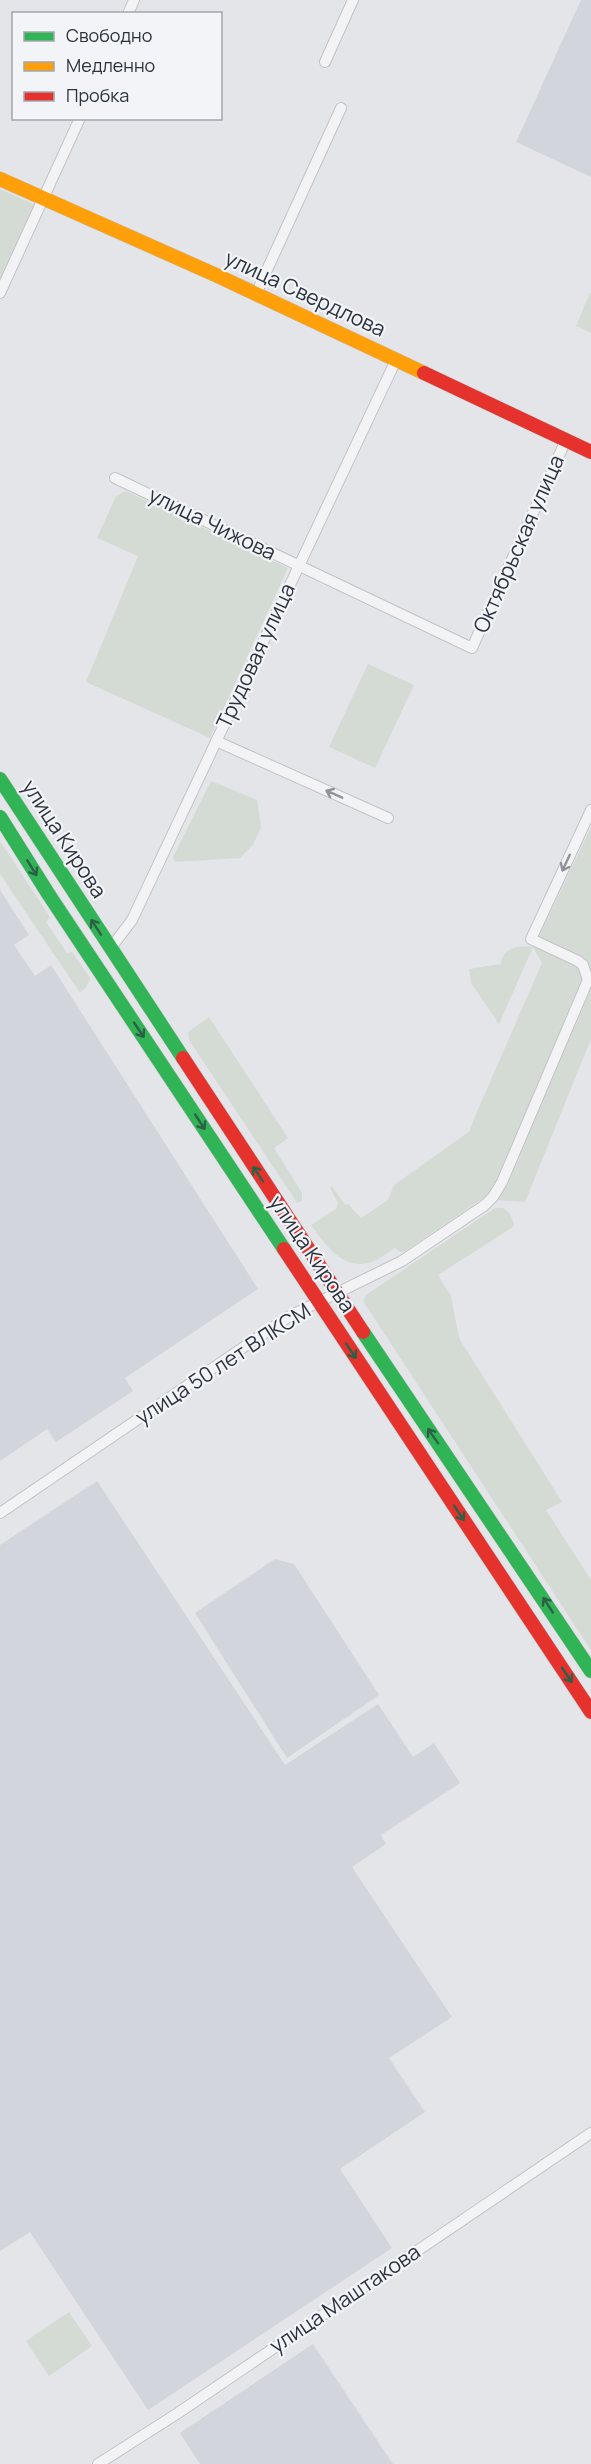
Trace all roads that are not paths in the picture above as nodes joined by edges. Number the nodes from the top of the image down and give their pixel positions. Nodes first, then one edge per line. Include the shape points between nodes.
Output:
1 (353, 0) edge
2 (325, 62) dead end
3 (341, 108) dead end
4 (79, 120) edge
5 (0, 179) edge
6 (43, 198) junction
7 (0, 293) edge
8 (256, 294) junction
9 (396, 360) junction
10 (566, 440) junction
11 (591, 452) edge
12 (115, 478) dead end
13 (299, 566) junction
14 (472, 648) joint
15 (216, 741) junction
16 (0, 779) edge
17 (19, 808) junction
18 (591, 810) edge
19 (0, 818) edge
20 (388, 818) dead end
21 (110, 949) junction
22 (128, 976) junction
23 (110, 987) junction
24 (336, 1293) junction
25 (318, 1302) junction
26 (0, 1513) edge
27 (591, 1671) edge
28 (591, 1712) edge
29 (591, 2133) edge
30 (98, 2464) edge

1 - 2 street
3 - 8 street
4 - 6 street
5 - 6 main road, улица Свердлова
6 - 7 street
6 - 8 main road, улица Свердлова
8 - 9 main road, улица Свердлова
9 - 10 main road, улица Свердлова
9 - 13 street, Трудовая улица
10 - 11 main road, улица Свердлова
10 - 14 street, Октябрьская улица
12 - 13 street, улица Чижова
13 - 14 street, улица Чижова
13 - 15 street, Трудовая улица
20 -> 15 street
15 - 21 street, Трудовая улица via 132,920
16 - 17 main road, улица Кирова
17 - 19 main road via 14,820
21 -> 17 main road, улица Кирова
18 -> 24 street, улица 50 лет ВЛКСМ via 531,939 578,961 588,980 502,1182 485,1205 411,1255
19 -> 23 main road, улица Кирова
21 - 22 main road, улица Кирова
22 - 23 main road via 114,973
24 -> 22 main road, улица Кирова
23 -> 25 main road, улица Кирова
24 - 25 street, улица 50 лет ВЛКСМ
27 -> 24 main road, улица Кирова
25 - 26 street, улица 50 лет ВЛКСМ via 278,1323
25 -> 28 main road, улица Кирова
29 - 30 street, улица Маштакова

